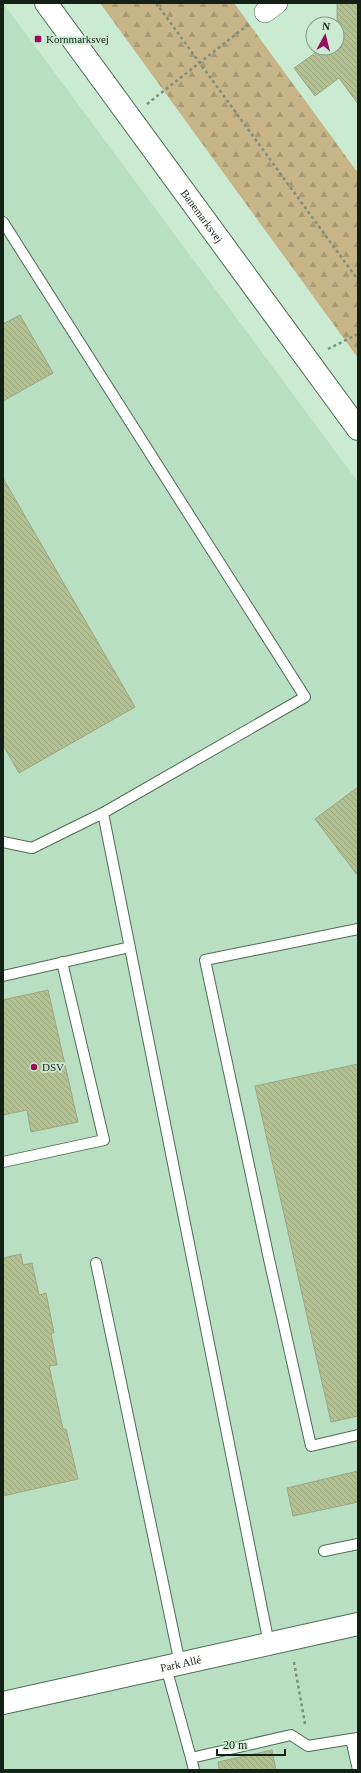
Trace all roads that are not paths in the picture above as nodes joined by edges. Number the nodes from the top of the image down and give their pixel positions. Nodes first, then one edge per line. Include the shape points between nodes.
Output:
1 (46, 3) edge
2 (3, 222) edge
3 (358, 429) edge
4 (103, 812) junction
5 (3, 842) edge
6 (358, 929) edge
7 (130, 947) junction
8 (62, 962) junction
9 (3, 976) edge
10 (3, 1162) edge
11 (96, 1262) dead end
12 (358, 1435) edge
13 (358, 1544) edge
14 (324, 1551) dead end
15 (358, 1624) edge
16 (269, 1644) junction
17 (173, 1665) junction
18 (3, 1703) edge
19 (354, 1738) edge
20 (191, 1758) junction
21 (194, 1770) edge
22 (358, 1770) edge

1 - 3 street, Banemarksvej
2 - 4 lane via 305,697
4 - 5 lane via 32,848
4 - 7 lane
6 - 12 lane via 205,960 311,1446
7 - 8 lane
7 - 16 lane
8 - 9 lane
8 - 10 lane via 104,1140
11 - 17 lane
13 - 14 lane
15 - 16 street, Park Allé
16 - 17 street, Park Allé
17 - 18 street, Park Allé
17 - 20 lane
19 - 20 lane via 308,1746 291,1735
19 - 22 lane
20 - 21 lane

